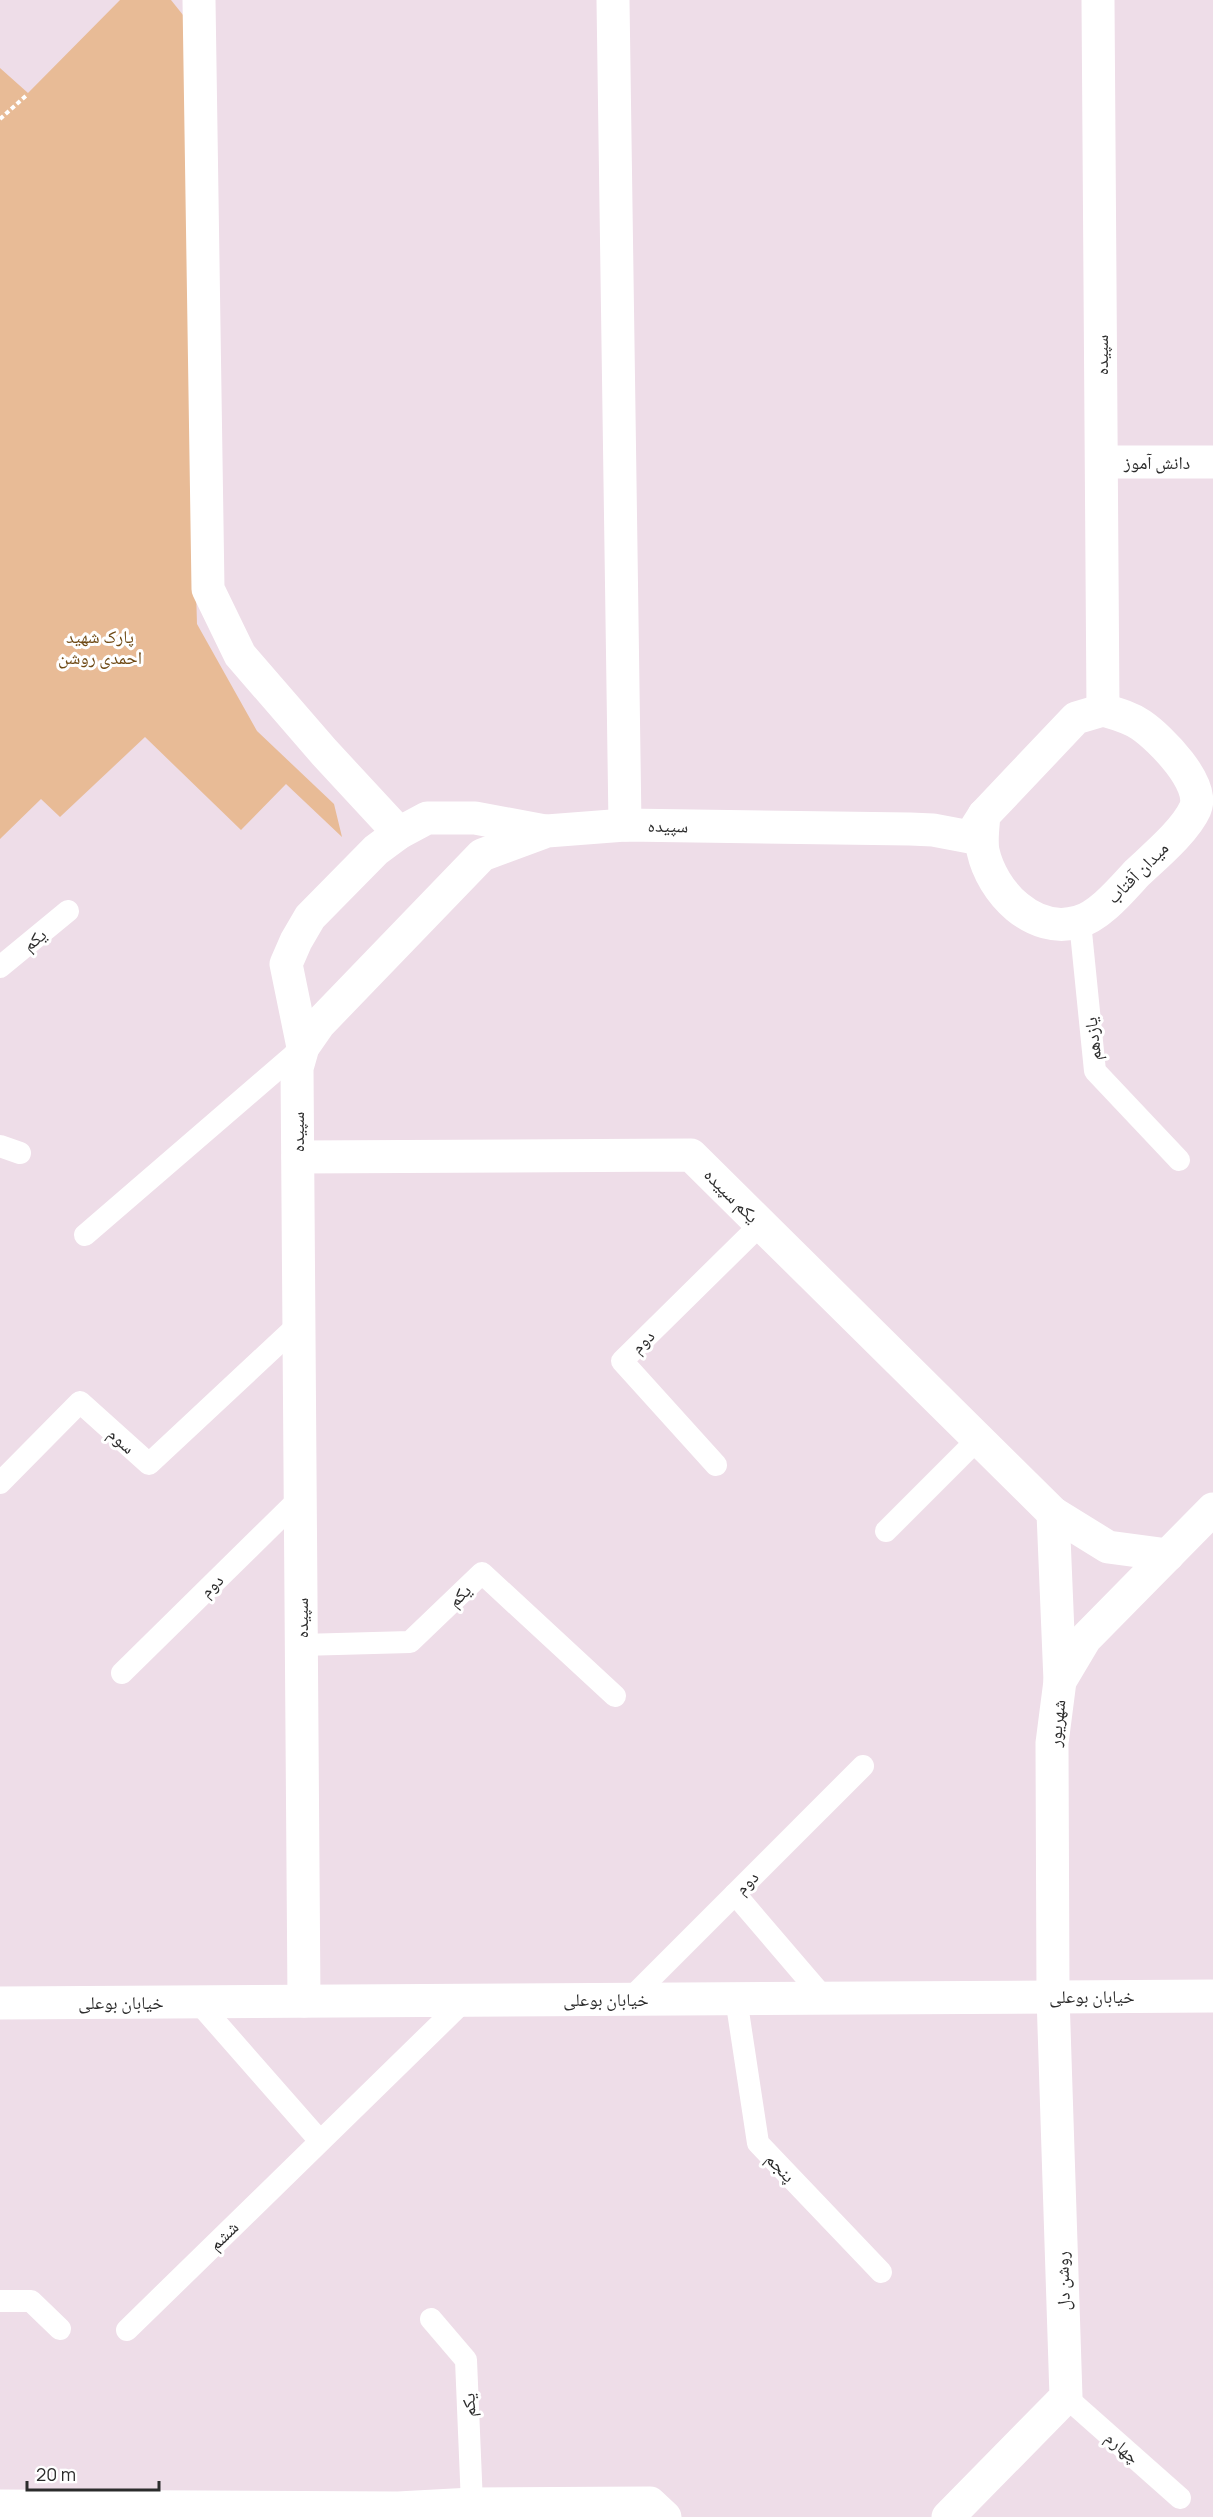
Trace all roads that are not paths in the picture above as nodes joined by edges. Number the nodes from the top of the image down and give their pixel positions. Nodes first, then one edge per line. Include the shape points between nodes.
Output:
1 (198, 0) edge
2 (613, 0) edge
3 (1098, 0) edge
4 (1102, 462) junction
5 (1213, 462) edge
6 (1103, 710) junction
7 (1205, 792) edge
8 (984, 815) junction
9 (625, 825) junction
10 (547, 831) junction
11 (399, 833) junction
12 (68, 911) dead end
13 (1080, 922) junction
14 (0, 967) edge
15 (303, 1047) junction
16 (298, 1157) junction
17 (1179, 1160) dead end
18 (761, 1224) junction
19 (85, 1235) dead end
20 (299, 1324) junction
21 (978, 1439) junction
22 (716, 1464) dead end
23 (0, 1483) edge
24 (300, 1498) junction
25 (1213, 1509) edge
26 (1053, 1513) junction
27 (886, 1531) dead end
28 (1168, 1555) junction
29 (301, 1645) junction
30 (122, 1673) dead end
31 (1060, 1681) junction
32 (615, 1696) dead end
33 (863, 1766) dead end
34 (735, 1894) junction
35 (1053, 1996) junction
36 (1213, 1996) edge
37 (736, 1998) junction
38 (824, 1998) junction
39 (630, 1999) junction
40 (465, 2000) junction
41 (304, 2001) junction
42 (198, 2002) junction
43 (0, 2003) edge
44 (320, 2141) junction
45 (881, 2272) dead end
46 (0, 2301) edge
47 (431, 2319) dead end
48 (60, 2330) dead end
49 (127, 2330) dead end
50 (1066, 2397) junction
51 (1180, 2498) dead end
52 (472, 2504) junction
53 (0, 2506) edge
54 (165, 2511) edge
55 (393, 2512) edge
56 (665, 2517) edge
57 (948, 2517) edge

1 - 11 street via 208,589 240,655
2 - 9 street
3 - 4 street, سپیده
4 - 5 street, دانش آموز
4 - 6 street, سپیده
6 - 7 street, میدان آفتاب via 1142,726
6 - 8 street via 1076,718
7 - 13 street, میدان آفتاب via 1182,827 1111,901
8 - 9 street, سپیده via 970,837 910,828
8 - 13 street via 983,850 991,875 1014,904 1045,923
9 - 10 street, سپیده
10 - 11 street via 475,818 427,818
10 - 15 street, سپیده via 482,855 318,1024
11 - 15 street via 339,885 310,917 296,941 286,964
12 - 14 lane, یکم
13 - 17 lane, یازدهم via 1095,1071
15 - 16 street, سپیده via 297,1068
15 - 19 lane
16 - 18 street, یکم سپیده via 691,1155
16 - 20 street, سپیده
18 - 21 street, یکم سپیده
18 - 22 lane, دوم via 622,1361
20 - 23 lane, سوم via 149,1464 80,1402
20 - 24 street, سپیده
21 - 26 street, یکم سپیده
21 - 27 lane
24 - 29 street, سپیده
24 - 30 lane, دوم
25 - 28 street, شهریور
26 - 28 street, یکم سپیده via 1108,1547
26 - 31 street
28 - 31 street, شهریور via 1085,1639
29 - 32 lane, یکم via 410,1642 482,1573
29 - 41 street, سپیده
31 - 35 street, شهریور via 1052,1743
33 - 34 lane, دوم
34 - 38 lane
34 - 39 lane, دوم
35 - 36 street, خیابان بوعلی
35 - 38 street, خیابان بوعلی
35 - 50 street, روشن دل
37 - 38 street, خیابان بوعلی
37 - 39 street, خیابان بوعلی
37 - 45 lane, پنجم via 758,2143
39 - 40 street, خیابان بوعلی
40 - 41 street, خیابان بوعلی
40 - 44 lane, ششم
41 - 42 street, خیابان بوعلی
42 - 43 street, خیابان بوعلی
42 - 44 lane
44 - 49 lane, ششم
46 - 48 lane via 31,2301
47 - 52 lane, یکم via 466,2360
50 - 51 lane, چهارم
50 - 57 street
52 - 55 street
52 - 56 street via 650,2503
53 - 54 street
54 - 55 street

